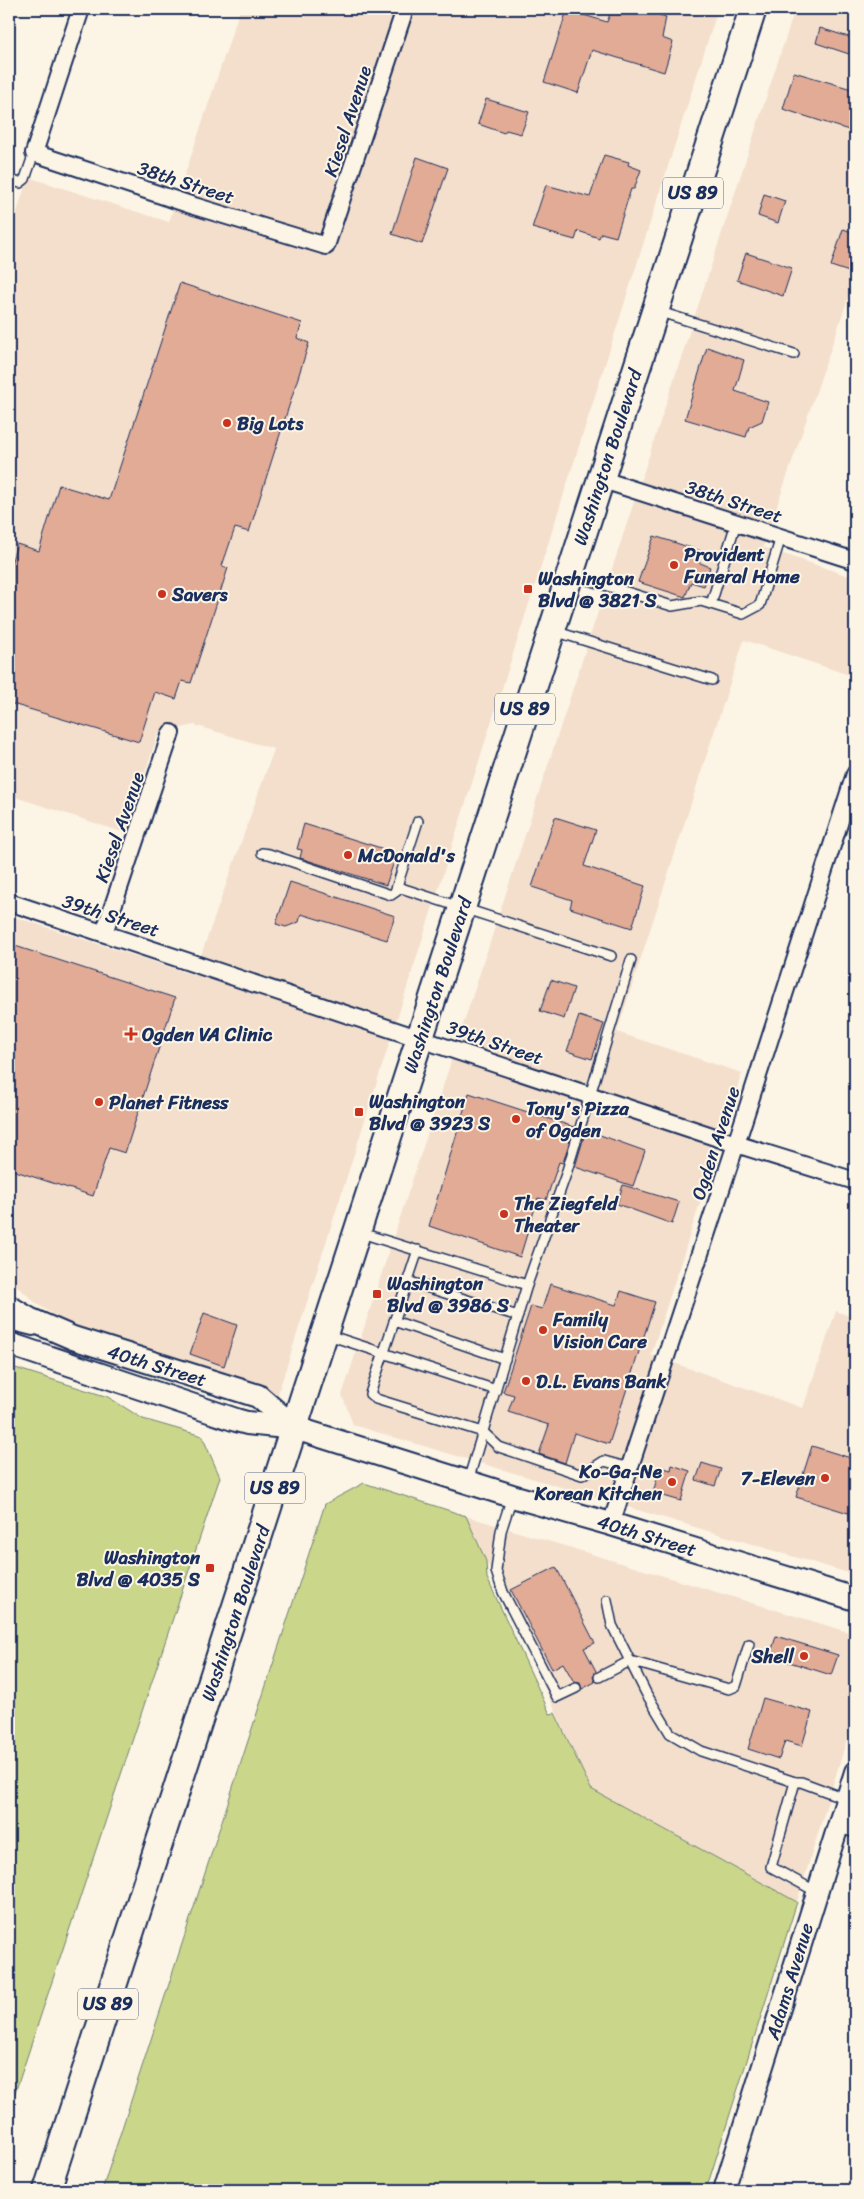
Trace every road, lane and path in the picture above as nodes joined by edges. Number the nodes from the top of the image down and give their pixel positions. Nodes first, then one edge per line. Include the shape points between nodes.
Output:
1 (81, 9) edge
2 (405, 9) edge
3 (754, 9) edge
4 (34, 152) junction
5 (9, 180) edge
6 (326, 246) joint
7 (655, 310) junction
8 (794, 354) dead end
9 (600, 479) junction
10 (736, 523) junction
11 (781, 537) junction
12 (855, 561) edge
13 (569, 574) junction
14 (711, 604) junction
15 (551, 631) junction
16 (712, 680) dead end
17 (171, 733) dead end
18 (855, 774) edge
19 (418, 821) dead end
20 (262, 853) dead end
21 (396, 892) junction
22 (9, 902) edge
23 (462, 907) junction
24 (104, 934) junction
25 (611, 956) dead end
26 (632, 960) dead end
27 (420, 1038) junction
28 (589, 1095) junction
29 (736, 1144) junction
30 (855, 1181) edge
31 (358, 1232) junction
32 (418, 1250) junction
33 (407, 1281) junction
34 (527, 1285) junction
35 (9, 1306) edge
36 (518, 1316) junction
37 (394, 1321) junction
38 (9, 1322) edge
39 (60, 1333) junction
40 (325, 1334) junction
41 (9, 1344) edge
42 (383, 1353) junction
43 (505, 1359) junction
44 (496, 1390) junction
45 (295, 1428) junction
46 (483, 1432) junction
47 (630, 1468) junction
48 (467, 1482) junction
49 (512, 1496) junction
50 (611, 1524) junction
51 (855, 1599) edge
52 (607, 1600) dead end
53 (749, 1644) dead end
54 (630, 1661) junction
55 (599, 1676) dead end
56 (576, 1688) dead end
57 (855, 1772) edge
58 (795, 1782) junction
59 (847, 1798) junction
60 (847, 1827) edge
61 (818, 1892) junction
62 (47, 2190) edge
63 (724, 2190) edge

1 - 4 street
2 - 6 street, Kiesel Avenue
3 - 7 main road, Washington Boulevard / US 89
4 - 5 lane via 25,179 20,183
4 - 6 street, 38th Street
7 - 8 lane
7 - 9 main road, Washington Boulevard / US 89
9 - 10 street, 38th Street
9 - 13 main road, Washington Boulevard / US 89
10 - 11 street, 38th Street
10 - 14 lane
11 - 12 street, 38th Street
11 - 14 lane via 760,605 743,614
13 - 14 lane via 672,606 701,601
13 - 15 main road, Washington Boulevard / US 89
15 - 16 lane
15 - 23 main road, Washington Boulevard / US 89
17 - 24 street, Kiesel Avenue
18 - 29 street, Ogden Avenue
19 - 21 lane
20 - 21 lane via 391,895
21 - 23 lane via 401,888
22 - 24 street, 39th Street
23 - 25 lane
23 - 27 main road, Washington Boulevard / US 89
24 - 27 street, 39th Street
26 - 28 lane
27 - 28 street, 39th Street
27 - 31 main road, Washington Boulevard / US 89
28 - 29 street, 39th Street
28 - 34 lane via 566,1174
29 - 30 street, 39th Street
29 - 47 street, Ogden Avenue
31 - 32 lane
31 - 40 main road, Washington Boulevard / US 89
32 - 33 lane
32 - 34 lane
33 - 36 lane
33 - 37 lane
34 - 36 lane
35 - 39 main road
36 - 43 lane
37 - 42 lane
37 - 43 lane
38 - 39 street, 40th Street
39 - 45 main road, 40th Street via 258,1396
40 - 42 lane
40 - 45 main road, Washington Boulevard / US 89
41 - 45 main road, 40th Street via 236,1420
42 - 44 lane
42 - 46 lane via 370,1394 376,1399
43 - 44 lane
44 - 46 lane
45 - 48 main road, 40th Street
45 - 62 main road, Washington Boulevard / US 89
46 - 47 lane via 498,1448 582,1475 604,1461
46 - 48 lane
47 - 50 street, Ogden Avenue
48 - 49 main road, 40th Street
49 - 50 main road, 40th Street
49 - 56 lane via 501,1531 496,1571 503,1592 557,1697
50 - 51 main road, 40th Street
52 - 54 lane via 612,1625
53 - 54 lane via 736,1686 730,1689
54 - 55 lane
54 - 58 lane via 670,1733 701,1752
57 - 59 street, Adams Avenue
58 - 59 lane
58 - 61 lane via 771,1866
59 - 60 street, Adams Avenue
60 - 61 street, Adams Avenue
61 - 63 street, Adams Avenue

